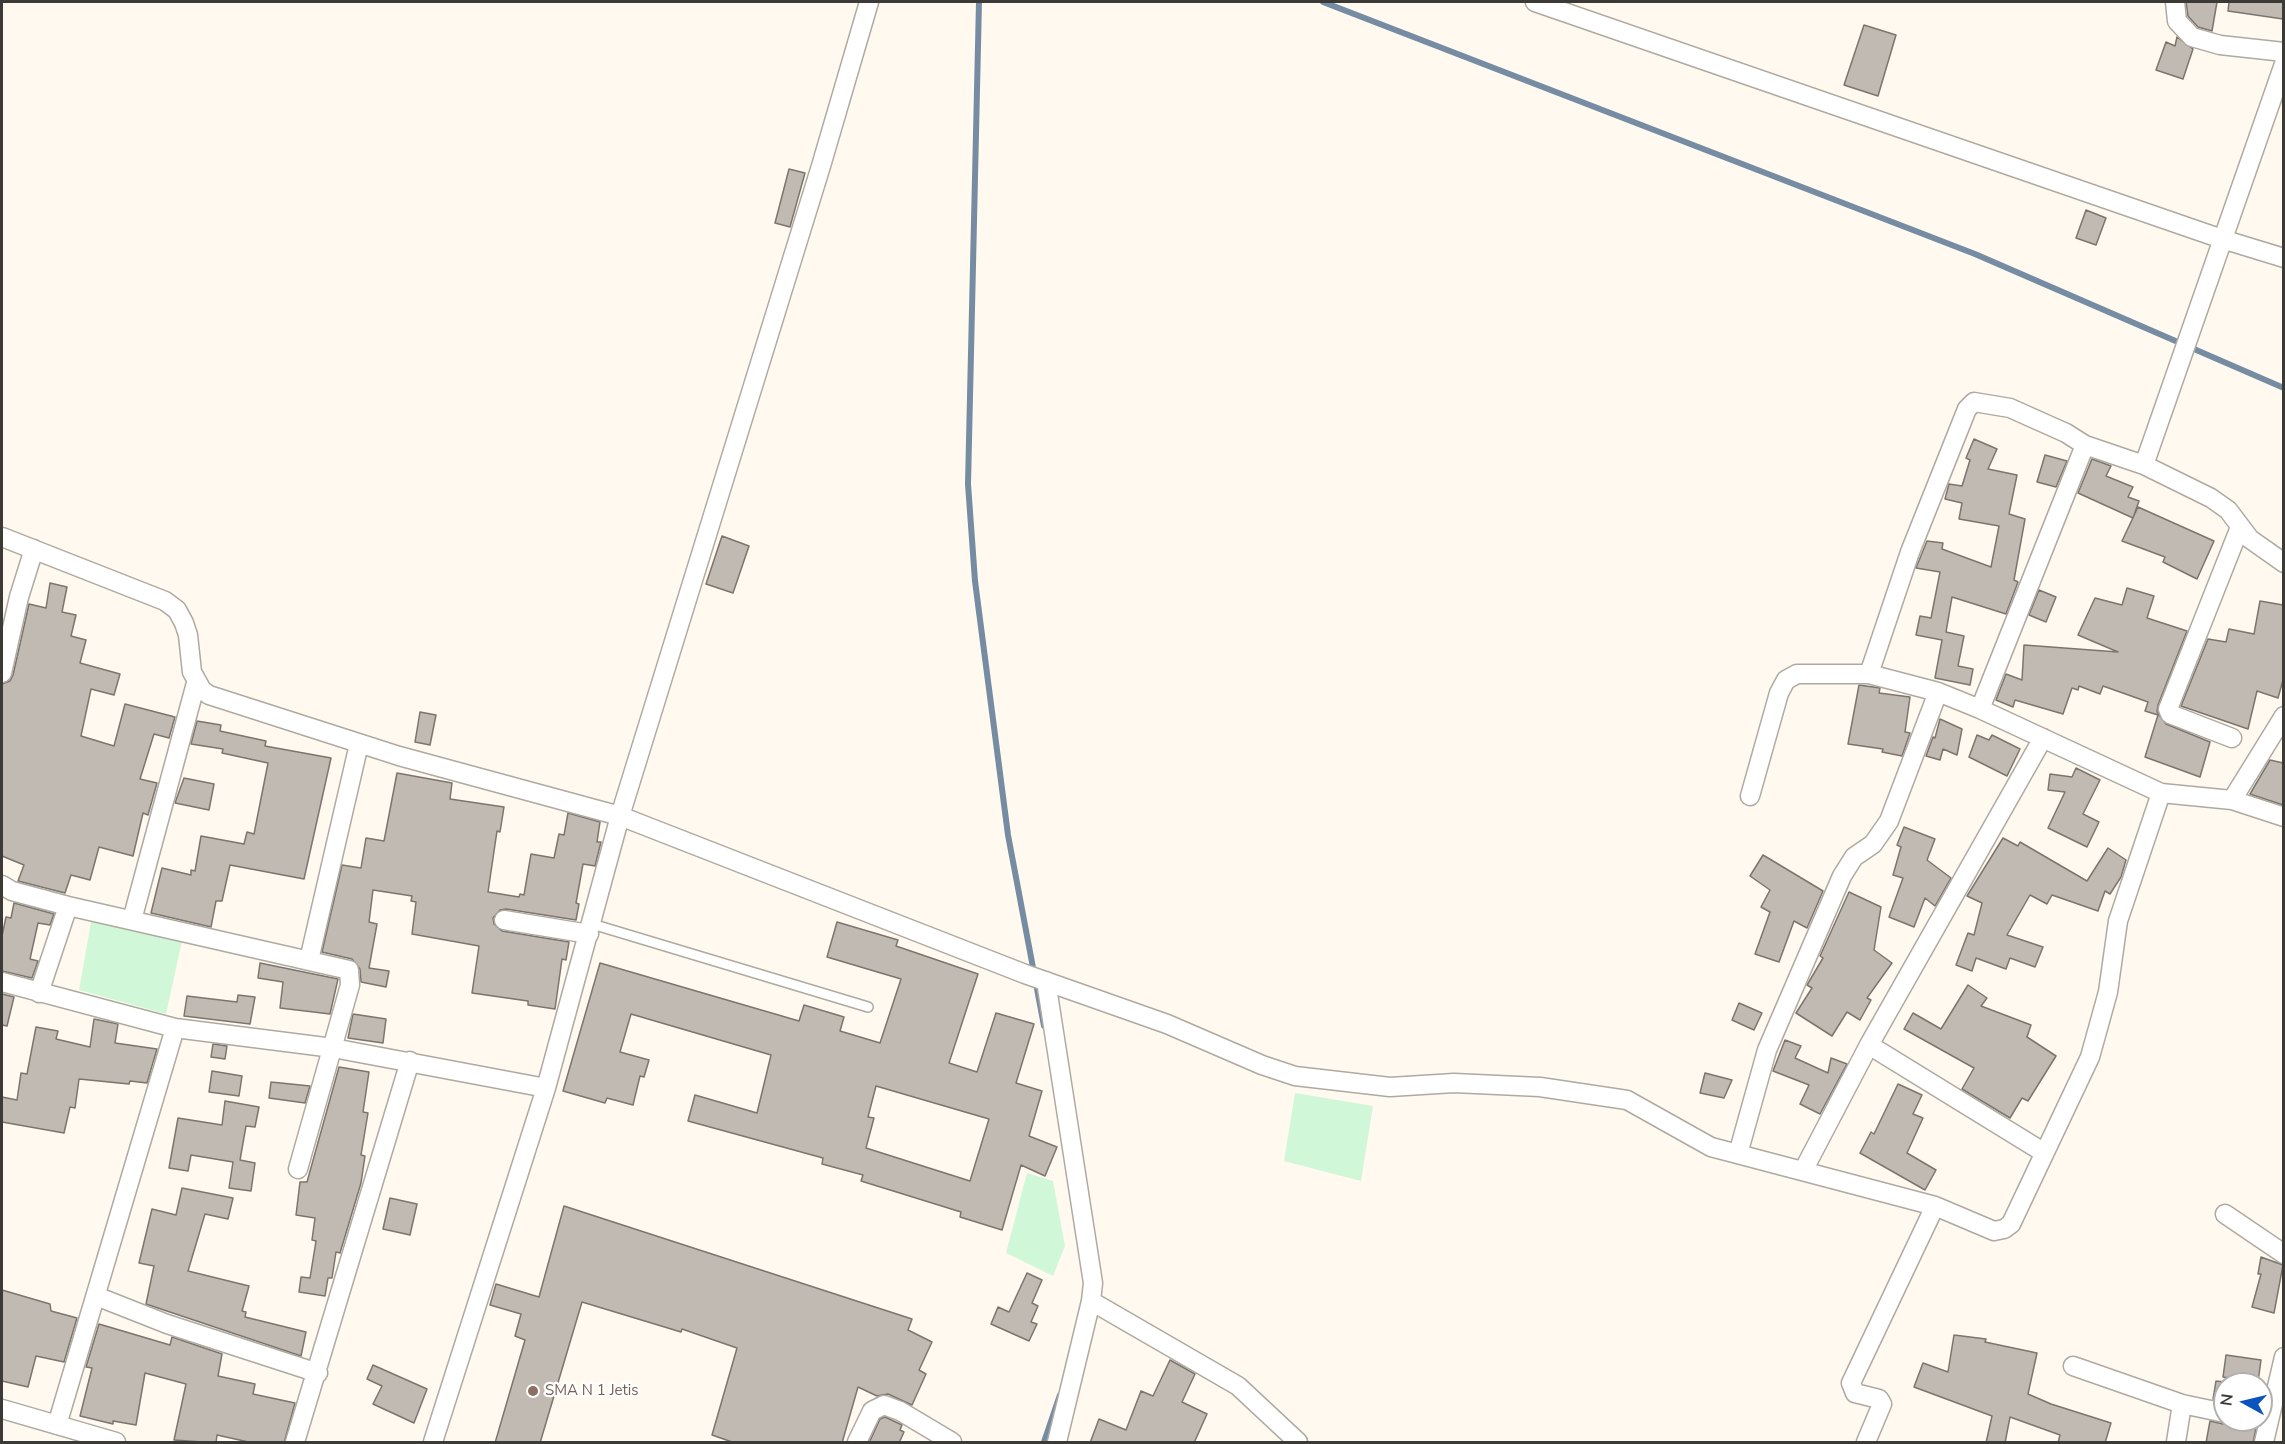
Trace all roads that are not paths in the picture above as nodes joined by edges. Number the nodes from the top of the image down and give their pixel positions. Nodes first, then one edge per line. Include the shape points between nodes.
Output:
1 (869, 2) edge
2 (1535, 2) edge
3 (2175, 2) edge
4 (2283, 52) edge
5 (2283, 64) edge
6 (2222, 239) junction
7 (2283, 258) edge
8 (2085, 445) junction
9 (2144, 465) junction
10 (2240, 527) junction
11 (2, 537) edge
12 (34, 549) junction
13 (2283, 563) edge
14 (2, 672) edge
15 (1869, 674) junction
16 (196, 682) junction
17 (1938, 692) junction
18 (1980, 709) junction
19 (2283, 716) edge
20 (2043, 738) junction
21 (2232, 738) dead end
22 (359, 744) junction
23 (2161, 793) junction
24 (1750, 796) dead end
25 (2232, 800) junction
26 (620, 816) junction
27 (2283, 817) edge
28 (2, 885) edge
29 (68, 906) junction
30 (132, 920) junction
31 (504, 920) dead end
32 (590, 929) junction
33 (309, 960) junction
34 (1037, 978) junction
35 (2, 982) edge
36 (39, 993) junction
37 (868, 1007) dead end
38 (175, 1028) junction
39 (1869, 1046) junction
40 (333, 1048) junction
41 (410, 1061) junction
42 (546, 1088) junction
43 (2043, 1152) junction
44 (1738, 1154) junction
45 (298, 1169) dead end
46 (1803, 1171) junction
47 (1935, 1206) junction
48 (2225, 1214) dead end
49 (2283, 1254) edge
50 (96, 1296) junction
51 (1091, 1301) junction
52 (2283, 1357) edge
53 (2073, 1366) dead end
54 (318, 1373) junction
55 (2278, 1403) edge
56 (2182, 1404) junction
57 (2, 1409) edge
58 (2213, 1410) edge
59 (57, 1425) junction
60 (116, 1443) edge
61 (295, 1443) edge
62 (433, 1443) edge
63 (857, 1443) edge
64 (952, 1443) edge
65 (1057, 1443) edge
66 (1298, 1443) edge
67 (1866, 1443) edge
68 (2176, 1443) edge

1 - 26 street
2 - 6 street
3 - 4 street via 2177,21 2192,37 2220,45
5 - 6 street
6 - 7 street
6 - 9 street via 2179,373
8 - 9 street
8 - 15 street via 2010,408 1974,402 1966,409
8 - 18 street
9 - 10 street via 2211,498 2228,510
10 - 13 street via 2264,552
10 - 21 street via 2168,709 2170,714
11 - 12 street
12 - 14 street
12 - 16 street via 165,601 177,610 188,635
15 - 17 street
15 - 24 street via 1797,674 1786,680
16 - 22 street via 209,695
16 - 30 street
17 - 18 street
17 - 44 street via 1889,821 1873,844 1854,857 1842,876 1767,1050
18 - 20 street
19 - 25 street
20 - 23 street
20 - 39 street
22 - 26 street
22 - 33 street
23 - 25 street
23 - 43 street via 2118,921 2108,992 2090,1057
25 - 27 street
26 - 32 street
26 - 34 street
28 - 29 street
29 - 30 street
29 - 36 street
30 - 33 street
31 - 32 street
32 - 37 lane
32 - 42 street
33 - 40 street via 343,968 351,975
34 - 44 street via 1167,1024 1295,1076 1390,1087 1454,1083 1586,1092 1627,1100 1711,1147
34 - 51 street via 1087,1242 1093,1283
35 - 36 street
36 - 38 street
38 - 40 street
38 - 50 street
39 - 43 street
39 - 46 street
40 - 41 street
40 - 45 street
41 - 42 street
41 - 54 street
42 - 62 street
43 - 47 street via 2011,1224 2004,1229 1994,1231
44 - 46 street
46 - 47 street
47 - 67 street via 1851,1383 1855,1393 1880,1399 1882,1404
48 - 49 street
50 - 54 street via 167,1324
50 - 59 street
51 - 65 street
51 - 66 street via 1238,1386
52 - 55 street
53 - 56 street
54 - 61 street
56 - 58 street
56 - 68 street
57 - 59 street
59 - 60 street
63 - 64 street via 872,1411 884,1405

